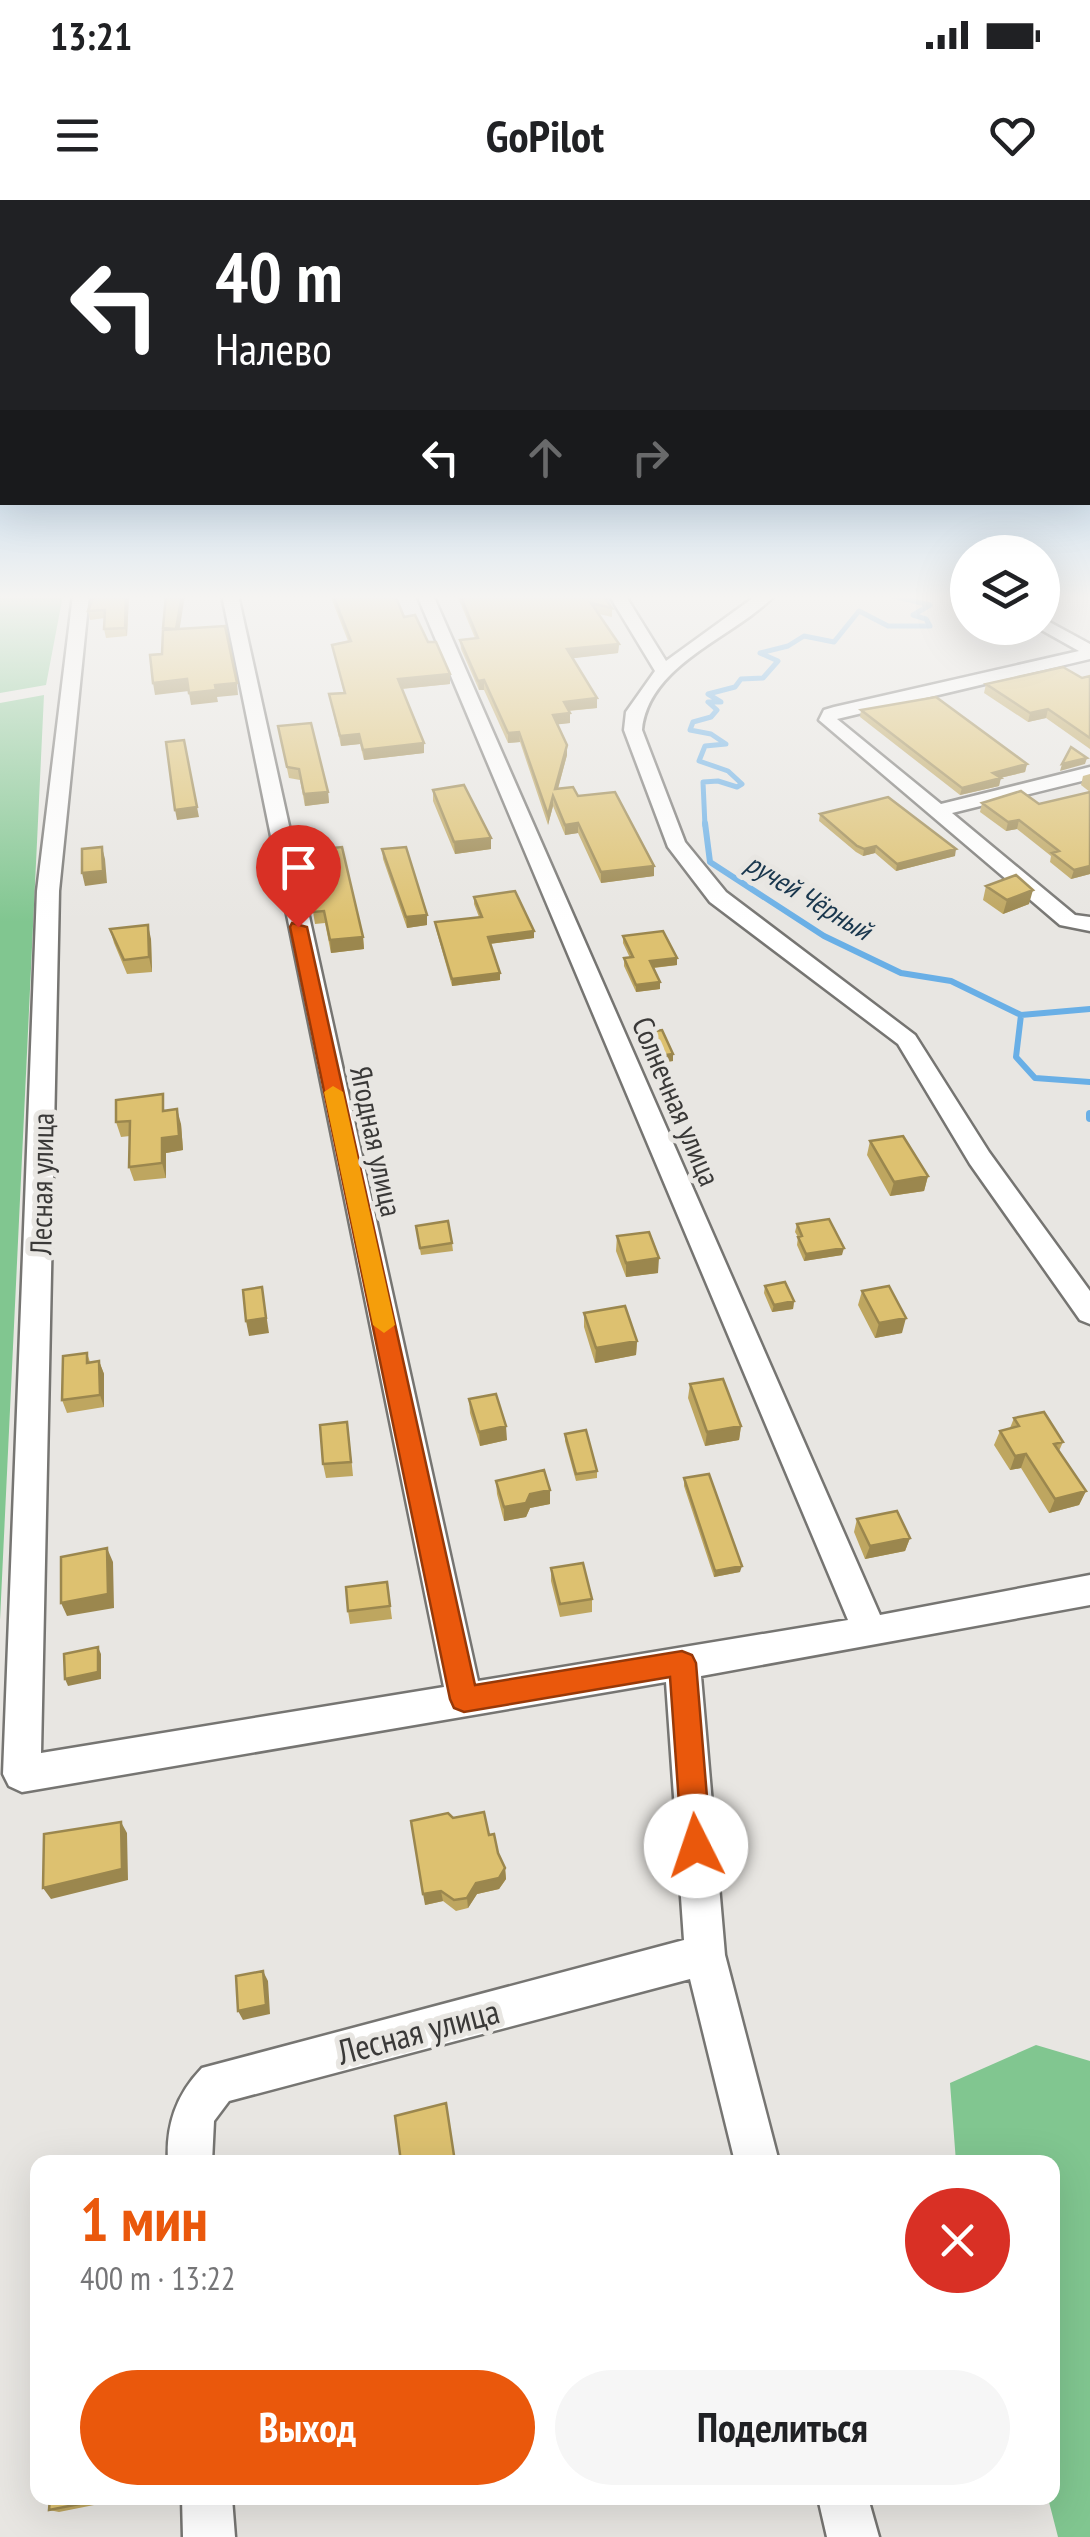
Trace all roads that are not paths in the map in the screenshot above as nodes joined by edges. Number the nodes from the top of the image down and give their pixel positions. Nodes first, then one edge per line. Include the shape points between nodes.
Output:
1 (69, 704) edge
2 (253, 704) edge
3 (472, 704) edge
4 (640, 704) edge
5 (866, 704) edge
6 (1090, 774) edge
7 (936, 811) junction
8 (1090, 924) edge
9 (1090, 1313) edge
10 (1090, 1590) edge
11 (870, 1632) junction
12 (682, 1663) junction
13 (464, 1699) junction
14 (704, 1956) junction
15 (190, 2155) edge
16 (754, 2155) edge
17 (207, 2505) edge
18 (845, 2505) edge
19 (209, 2537) edge
20 (853, 2537) edge

1 - 13 street, Лесная улица via 48,891 22,1774
2 - 13 street, Ягодная улица
3 - 11 street, Солнечная улица
4 - 9 street via 633,730 675,843 718,897 907,1040 979,1158
5 - 7 street via 828,720
6 - 7 street
7 - 8 street via 1068,920
10 - 11 street
11 - 12 street
12 - 13 street
12 - 14 street
14 - 15 street, Лесная улица via 217,2083 196,2105
14 - 16 street
17 - 19 street
18 - 20 street

